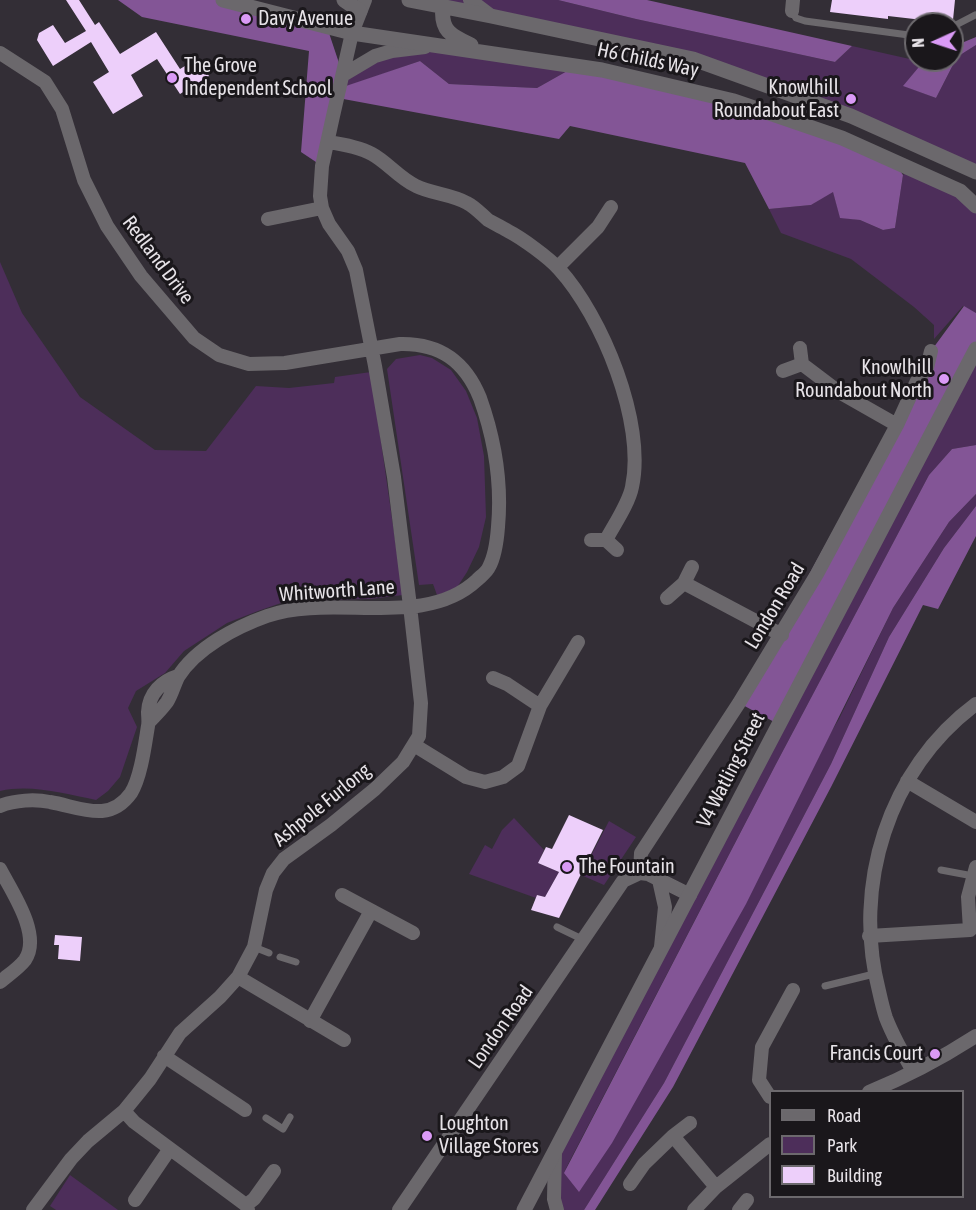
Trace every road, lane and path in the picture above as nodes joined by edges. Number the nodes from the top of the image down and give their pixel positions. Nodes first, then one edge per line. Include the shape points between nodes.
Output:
1 (223, 0) edge
2 (344, 0) edge
3 (409, 0) edge
4 (470, 0) edge
5 (443, 4) edge
6 (792, 5) edge
7 (362, 6) edge
8 (491, 15) junction
9 (352, 33) junction
10 (904, 34) edge
11 (440, 45) junction
12 (488, 52) junction
13 (0, 53) edge
14 (343, 75) junction
15 (328, 142) junction
16 (976, 172) edge
17 (976, 206) edge
18 (611, 207) dead end
19 (322, 208) junction
20 (268, 219) dead end
21 (558, 267) junction
22 (801, 348) dead end
23 (372, 349) junction
24 (976, 349) edge
25 (931, 351) dead end
26 (802, 364) junction
27 (783, 371) dead end
28 (897, 425) junction
29 (591, 540) dead end
30 (606, 540) junction
31 (616, 550) dead end
32 (692, 567) dead end
33 (684, 583) junction
34 (667, 598) dead end
35 (410, 606) junction
36 (782, 635) junction
37 (578, 642) dead end
38 (493, 678) dead end
39 (976, 704) edge
40 (540, 706) junction
41 (414, 745) junction
42 (907, 781) junction
43 (0, 806) edge
44 (975, 817) edge
45 (0, 869) edge
46 (941, 870) dead end
47 (974, 871) edge
48 (640, 873) junction
49 (659, 880) junction
50 (342, 895) dead end
51 (690, 895) junction
52 (371, 911) junction
53 (557, 927) dead end
54 (413, 933) dead end
55 (869, 936) junction
56 (584, 940) junction
57 (254, 948) junction
58 (661, 949) junction
59 (269, 953) dead end
60 (279, 957) dead end
61 (296, 962) dead end
62 (874, 974) junction
63 (238, 977) junction
64 (0, 982) edge
65 (825, 986) dead end
66 (793, 990) dead end
67 (310, 1021) junction
68 (976, 1036) edge
69 (344, 1040) dead end
70 (164, 1056) junction
71 (913, 1071) junction
72 (891, 1088) edge
73 (769, 1094) edge
74 (250, 1110) dead end
75 (124, 1111) junction
76 (266, 1118) dead end
77 (290, 1118) dead end
78 (690, 1123) dead end
79 (673, 1136) junction
80 (769, 1146) edge
81 (169, 1150) junction
82 (555, 1151) junction
83 (274, 1171) dead end
84 (630, 1184) dead end
85 (716, 1187) junction
86 (135, 1200) dead end
87 (247, 1208) edge
88 (696, 1209) edge
89 (33, 1210) edge
90 (399, 1210) edge
91 (524, 1210) edge
92 (557, 1210) edge

1 - 9 street, H6 Childs Way
2 - 7 street
3 - 5 street, H6 Childs Way
4 - 8 street
5 - 8 street, H6 Childs Way
5 - 12 street via 441,19 446,30
6 - 10 lane via 796,18 805,21
7 - 9 street, Ashpole Furlong
8 - 16 street, H6 Childs Way via 693,59 851,116
9 - 11 street, H6 Childs Way
9 - 14 street, Ashpole Furlong
11 - 12 street, H6 Childs Way
11 - 14 street via 375,56
12 - 17 street, H6 Childs Way via 602,70 734,101 842,138 960,191
13 - 23 street, Redland Drive via 45,82 62,109 84,180 107,226 141,276 194,338 219,355 249,364 285,363
14 - 15 street, Ashpole Furlong
15 - 19 street, Ashpole Furlong via 321,181
15 - 21 street via 372,154 418,187 469,204
18 - 21 street via 598,227
19 - 20 street
19 - 23 street, Ashpole Furlong via 356,270
21 - 30 street via 587,304 609,349 632,430 632,490
22 - 26 street
23 - 35 street, Ashpole Furlong via 394,477
23 - 35 street via 417,344 433,347 457,363 474,385 488,420 496,456 499,511 489,568 465,591 440,603
24 - 51 street, V4 Watling Street
25 - 28 street, London Road via 927,368 916,381
26 - 27 street
26 - 28 street via 838,392
28 - 36 street, London Road
29 - 30 street
30 - 31 street
32 - 33 street
33 - 34 street
33 - 36 street
35 - 41 street, Ashpole Furlong via 421,703 419,735
35 - 43 street, Whitworth Lane via 318,608 267,616 216,642 178,676 166,680 153,692 137,780 131,793 111,810 98,812 25,800
36 - 48 street, London Road via 641,853
37 - 40 street
38 - 40 street
39 - 42 street via 930,746
40 - 41 street via 518,766 503,777 485,782 466,777
41 - 57 street, Ashpole Furlong via 403,762 375,789 284,859 266,890
42 - 44 street
42 - 55 street via 877,852
45 - 64 street via 29,927 30,945 26,958
46 - 47 lane
47 - 55 street via 968,897 970,930
48 - 49 street
48 - 56 street, London Road via 623,881
49 - 51 street
49 - 58 street via 665,907
50 - 52 street
51 - 58 street, V4 Watling Street
52 - 54 street
52 - 67 street
53 - 56 lane
55 - 62 street
56 - 90 street, London Road
57 - 59 lane
57 - 63 street, Ashpole Furlong
58 - 82 street, V4 Watling Street
60 - 61 lane
62 - 65 lane
62 - 71 street via 885,1017
63 - 67 street
63 - 70 street, Ashpole Furlong via 180,1033
66 - 73 street via 762,1047 759,1080
67 - 69 street
68 - 71 street
70 - 74 street
70 - 75 street, Ashpole Furlong
71 - 72 street
75 - 81 street
75 - 89 street, Ashpole Furlong via 71,1159
76 - 77 lane via 283,1129
78 - 79 street
79 - 84 street
79 - 85 street
80 - 85 street
81 - 86 street
81 - 87 street
82 - 91 street, V4 Watling Street
82 - 92 street
83 - 87 street
85 - 88 street

